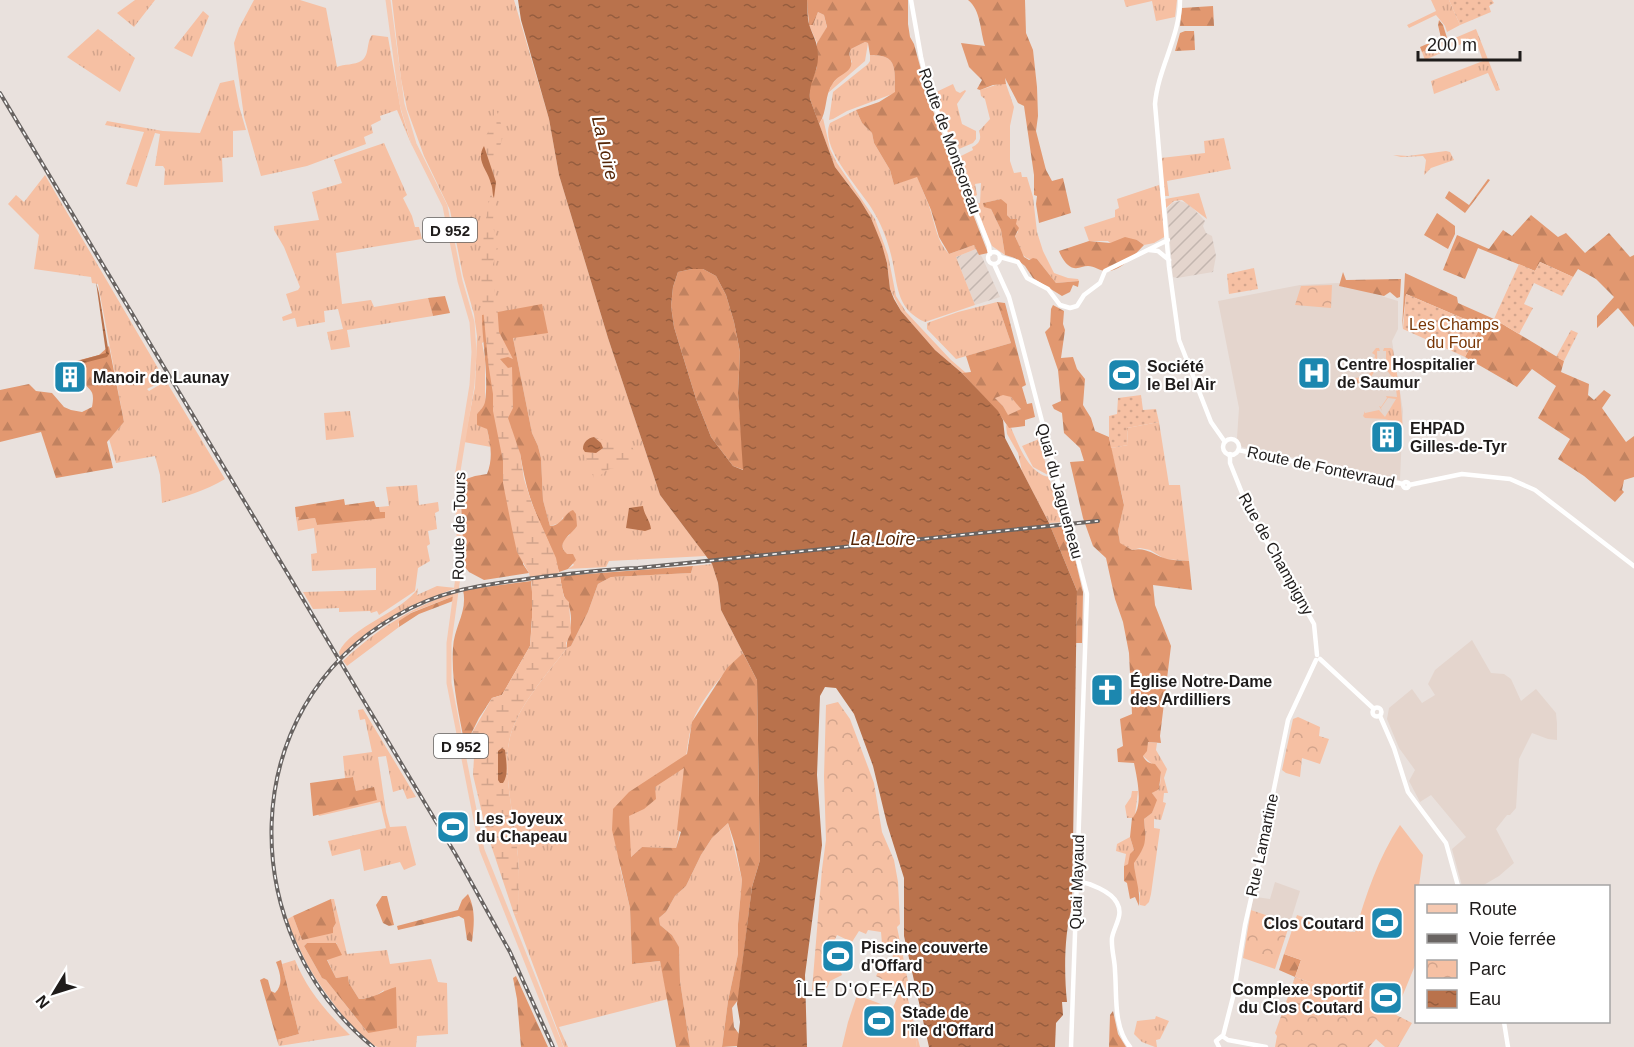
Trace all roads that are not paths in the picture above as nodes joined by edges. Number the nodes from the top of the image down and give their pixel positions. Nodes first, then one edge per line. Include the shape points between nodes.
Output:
1 (388, 0) edge
2 (911, 0) edge
3 (1180, 0) edge
4 (1168, 240) junction
5 (1146, 250) junction
6 (992, 253) junction
7 (1169, 260) junction
8 (998, 261) junction
9 (1225, 442) junction
10 (1238, 450) junction
11 (1230, 454) junction
12 (1634, 566) edge
13 (1318, 658) junction
14 (1082, 716) joint
15 (1077, 881) junction
16 (1458, 885) edge
17 (1504, 1023) edge
18 (1223, 1036) junction
19 (1228, 1040) junction
20 (561, 1047) edge
21 (1071, 1047) edge
22 (1131, 1047) edge
23 (1219, 1047) edge
24 (1225, 1047) edge
25 (1266, 1047) edge
26 (1508, 1047) edge

1 - 20 main road, Route de Tours / D 952 via 402,104 414,144 445,206 472,322 472,385 457,477 460,562 449,643 449,683 482,850
2 - 6 street, Route de Montsoreau via 928,87
3 - 4 street via 1177,30 1156,93
4 - 5 street
4 - 7 street
5 - 7 street
5 - 8 street via 1105,271 1100,283 1070,308 1057,303 1050,291 1027,278 1018,262
6 - 8 street
6 - 8 street via 989,261
7 - 9 street via 1181,345 1210,422
8 - 14 street, Quai du Jagueneau via 1085,586
9 - 10 street via 1235,440
9 - 11 street via 1225,451
10 - 11 street
10 - 12 street, Route de Fontevraud via 1406,484 1462,474 1510,479 1535,490
11 - 13 street, Rue de Champigny via 1250,513 1314,624
13 - 16 street via 1374,709 1380,710 1408,792 1446,843
13 - 18 street, Rue Lamartine via 1288,720
14 - 15 street, Quai Mayaud
15 - 21 street, Quai Mayaud
15 - 22 street via 1111,896 1119,906 1112,941 1117,1014
17 - 26 street
18 - 19 street
18 - 23 street, Rue Lamartine via 1216,1041
19 - 24 street
19 - 25 street

